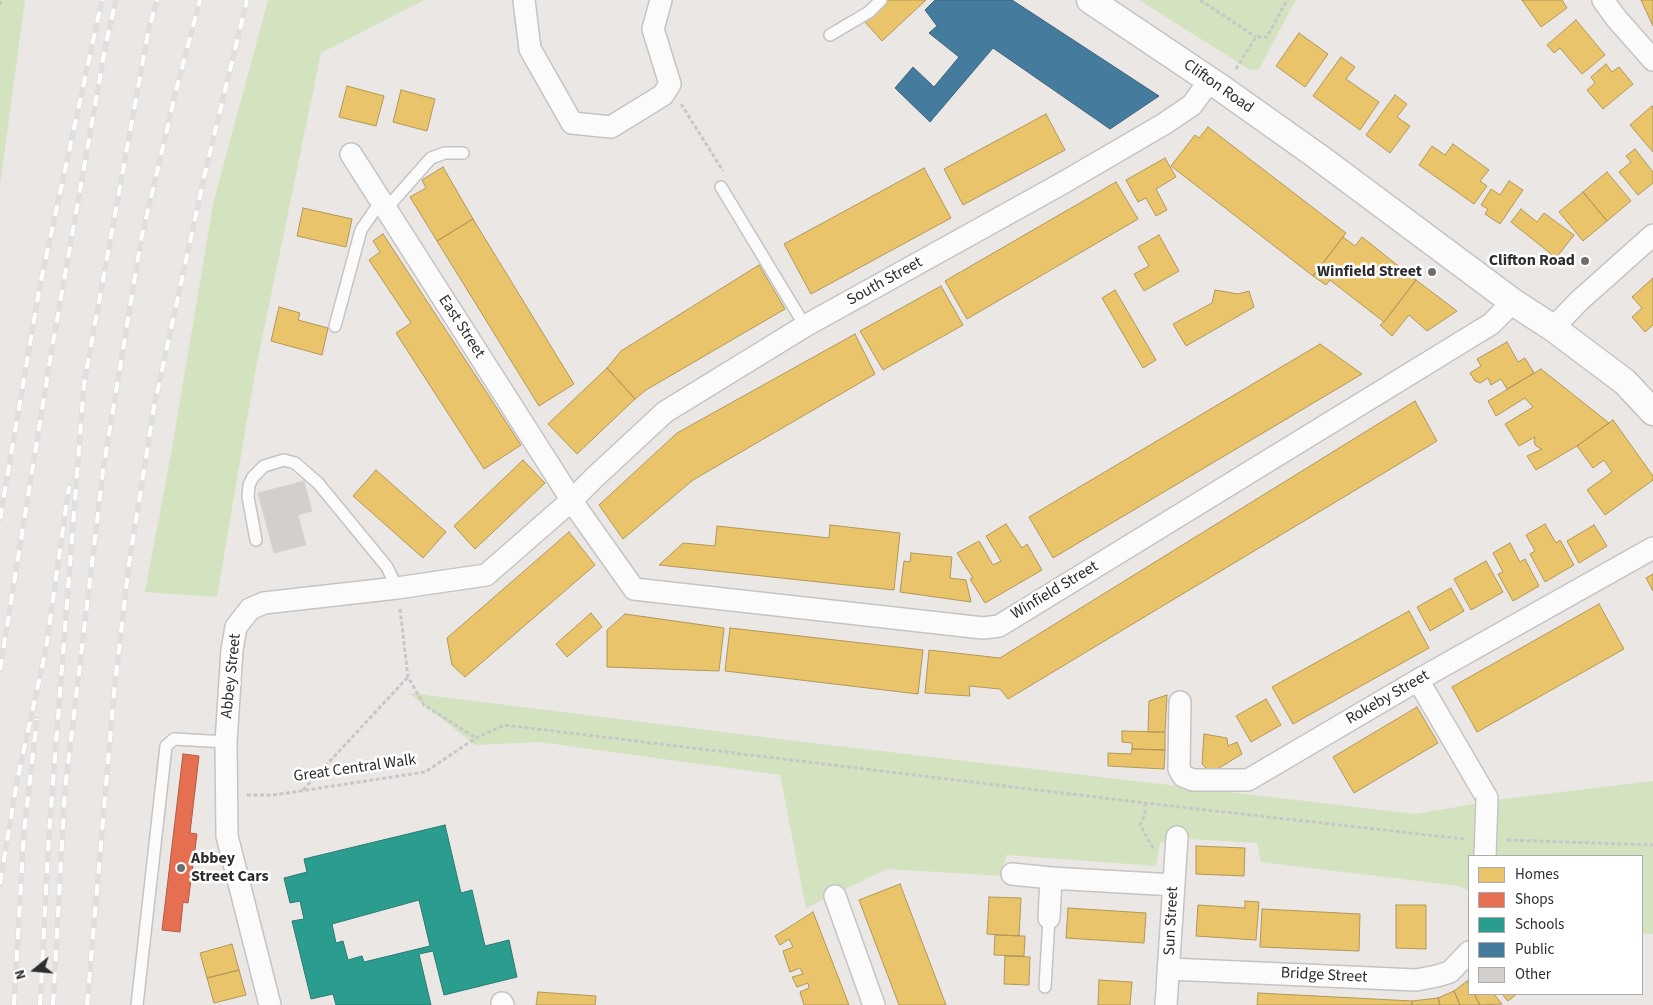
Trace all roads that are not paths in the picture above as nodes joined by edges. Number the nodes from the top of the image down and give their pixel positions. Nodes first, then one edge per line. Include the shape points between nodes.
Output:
1 (524, 0) edge
2 (661, 0) edge
3 (881, 0) edge
4 (1090, 0) edge
5 (1603, 0) edge
6 (830, 35) dead end
7 (1653, 60) edge
8 (1217, 85) junction
9 (462, 153) dead end
10 (351, 154) dead end
11 (722, 187) dead end
12 (384, 205) junction
13 (1653, 235) edge
14 (1513, 302) junction
15 (335, 326) dead end
16 (805, 326) junction
17 (1553, 328) junction
18 (1653, 412) edge
19 (572, 500) junction
20 (256, 540) dead end
21 (1653, 548) edge
22 (397, 588) junction
23 (1418, 680) junction
24 (1180, 702) dead end
25 (226, 742) junction
26 (1177, 837) dead end
27 (1485, 855) edge
28 (1012, 874) dead end
29 (1051, 878) junction
30 (1174, 886) junction
31 (835, 896) dead end
32 (1049, 918) joint
33 (1468, 953) edge
34 (1170, 968) junction
35 (1045, 987) dead end
36 (137, 1005) edge
37 (270, 1005) edge
38 (874, 1005) edge
39 (1166, 1005) edge

1 - 2 street via 530,49 572,123 611,127 663,95 670,84 653,29
3 - 6 lane via 869,12
4 - 8 street, Clifton Road
5 - 7 street
8 - 14 street, Clifton Road
8 - 16 street, South Street via 1164,124
9 - 12 lane via 445,153 432,158
10 - 12 street, East Street
11 - 16 lane
12 - 15 lane via 361,230
12 - 19 street, East Street
13 - 17 street
14 - 17 street, Clifton Road
14 - 19 street, Winfield Street via 1491,324 999,626 983,628 634,589
16 - 19 street, South Street via 665,412
17 - 18 street, Clifton Road via 1625,382
19 - 22 street, Abbey Street via 486,575
20 - 22 lane via 248,497 253,477 264,466 284,460 295,463 318,483 388,567
21 - 23 street, Rokeby Street
22 - 25 street, Abbey Street via 264,603 250,609 236,627
23 - 24 street, Rokeby Street via 1248,780 1193,780 1183,776 1179,770
23 - 27 street, bridge via 1487,798
25 - 36 lane via 174,739 166,746
25 - 37 street, Abbey Street via 227,836
26 - 30 street, Sun Street
28 - 29 street
29 - 30 street
29 - 32 street
30 - 34 street, Sun Street
31 - 38 street
32 - 35 lane
33 - 34 street, Bridge Street via 1450,972 1416,980
34 - 39 street, Sun Street

